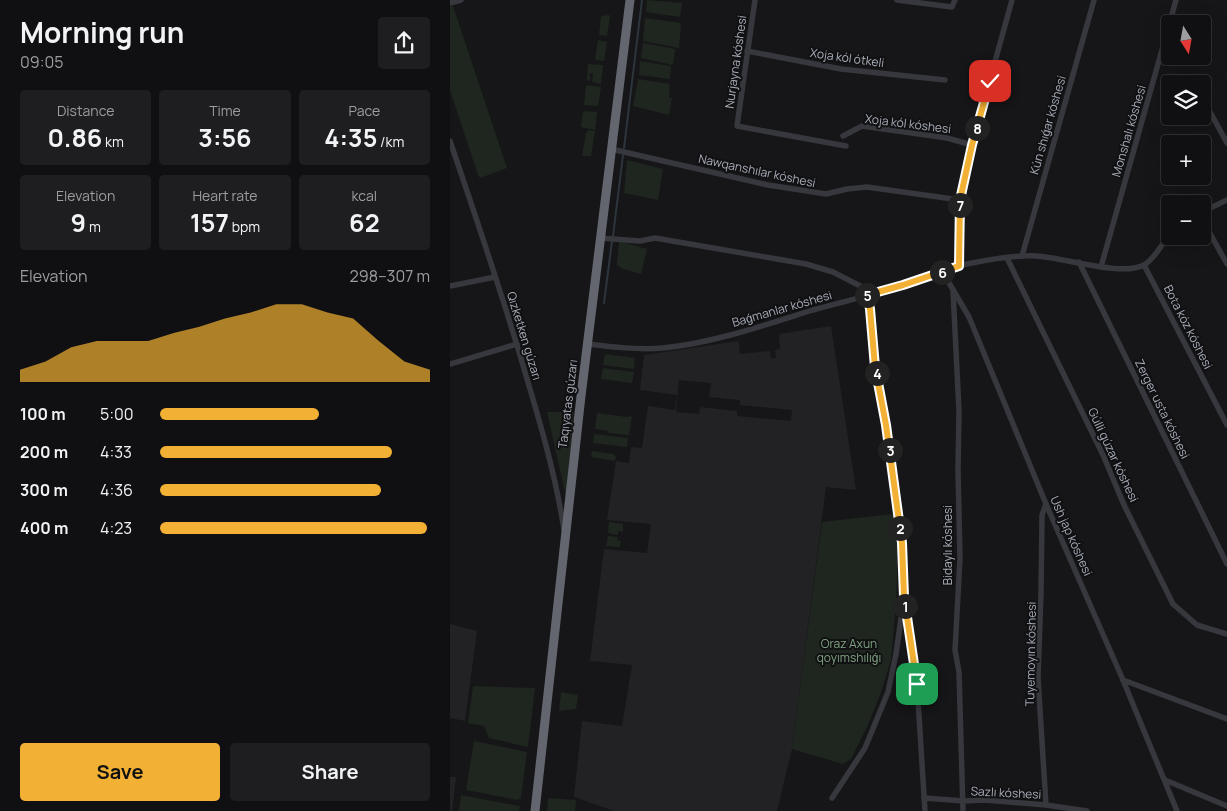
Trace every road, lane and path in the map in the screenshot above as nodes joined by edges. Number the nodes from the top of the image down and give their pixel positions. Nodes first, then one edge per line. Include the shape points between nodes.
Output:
1 (461, 0) edge
2 (630, 0) edge
3 (755, 0) edge
4 (897, 0) edge
5 (954, 0) edge
6 (1012, 0) edge
7 (1094, 0) edge
8 (1176, 0) edge
9 (450, 3) edge
10 (747, 51) junction
11 (945, 80) dead end
12 (1211, 114) edge
13 (843, 136) dead end
14 (450, 141) edge
15 (1227, 143) edge
16 (972, 145) junction
17 (846, 146) dead end
18 (611, 149) junction
19 (960, 200) junction
20 (1227, 200) edge
21 (1211, 208) edge
22 (1211, 235) edge
23 (600, 238) junction
24 (1162, 245) edge
25 (1022, 256) junction
26 (1007, 258) junction
27 (1079, 262) junction
28 (1227, 264) edge
29 (1144, 265) junction
30 (959, 266) junction
31 (1101, 267) junction
32 (942, 271) junction
33 (495, 277) junction
34 (450, 286) edge
35 (952, 288) junction
36 (867, 295) junction
37 (517, 344) junction
38 (587, 344) junction
39 (450, 364) edge
40 (1227, 425) edge
41 (1046, 504) junction
42 (565, 540) junction
43 (1227, 564) edge
44 (904, 597) junction
45 (1227, 634) edge
46 (1123, 680) junction
47 (1227, 719) edge
48 (1165, 780) junction
49 (832, 798) dead end
50 (924, 798) junction
51 (964, 801) junction
52 (1046, 805) junction
53 (1227, 806) edge
54 (535, 811) edge
55 (925, 811) edge
56 (963, 811) edge
57 (1087, 811) edge
58 (1177, 811) edge

1 - 9 street
2 - 18 highway, Taqıyatas gúzarı
3 - 10 street, Nurjayna kóshesi
4 - 5 street via 952,7
6 - 16 street
7 - 25 street, Kún shıǵar kóshesi
8 - 31 street, Monshalı kóshesi
10 - 11 street, Xoja kól ótkeli via 841,68
10 - 17 street, Nurjayna kóshesi via 737,126
12 - 15 street
13 - 16 street, Xoja kól kóshesi via 862,126 947,138
14 - 33 street, Qızketken gúzarı
16 - 19 street
18 - 19 street, Nawqanshılar kóshesi via 768,185 826,194 867,188
18 - 23 highway, Taqıyatas gúzarı
19 - 30 street
20 - 21 street
22 - 28 street
23 - 36 street via 640,241 655,238 806,264 833,272 866,289
23 - 38 highway, Taqıyatas gúzarı
24 - 29 street
25 - 26 street, Baǵmanlar kóshesi
25 - 27 street, Baǵmanlar kóshesi
26 - 30 street, Baǵmanlar kóshesi
26 - 45 street, Gúlli gúzar kóshesi via 1173,604 1197,624
27 - 31 street, Baǵmanlar kóshesi
27 - 43 street, Zerger usta kóshesi
29 - 31 street, Baǵmanlar kóshesi via 1132,269
29 - 40 street, Bota kóz kóshesi
30 - 32 street, Baǵmanlar kóshesi
32 - 35 street, Ush jap kóshesi
32 - 36 street, Baǵmanlar kóshesi
33 - 34 street
33 - 37 street, Qızketken gúzarı
35 - 41 street, Ush jap kóshesi via 969,317
35 - 51 street, Bidaylı kóshesi via 959,411 960,558 955,650 959,672
36 - 38 street, Baǵmanlar kóshesi via 744,331 677,345 648,348
36 - 44 street via 902,543
37 - 39 street
37 - 42 street, Qızketken gúzarı via 548,450
38 - 42 highway, Taqıyatas gúzarı
41 - 46 street, Ush jap kóshesi
41 - 52 street, Tuyemoyın kóshesi via 1042,515 1038,678
42 - 54 highway, Taqıyatas gúzarı
44 - 49 street via 888,692 865,748
44 - 50 street via 917,684
46 - 47 street
46 - 48 street, Ush jap kóshesi
48 - 53 street
48 - 58 street, Ush jap kóshesi
50 - 51 street, Sazlı kóshesi
50 - 55 street
51 - 52 street, Sazlı kóshesi
51 - 56 street, Bidaylı kóshesi
52 - 57 street, Sazlı kóshesi

